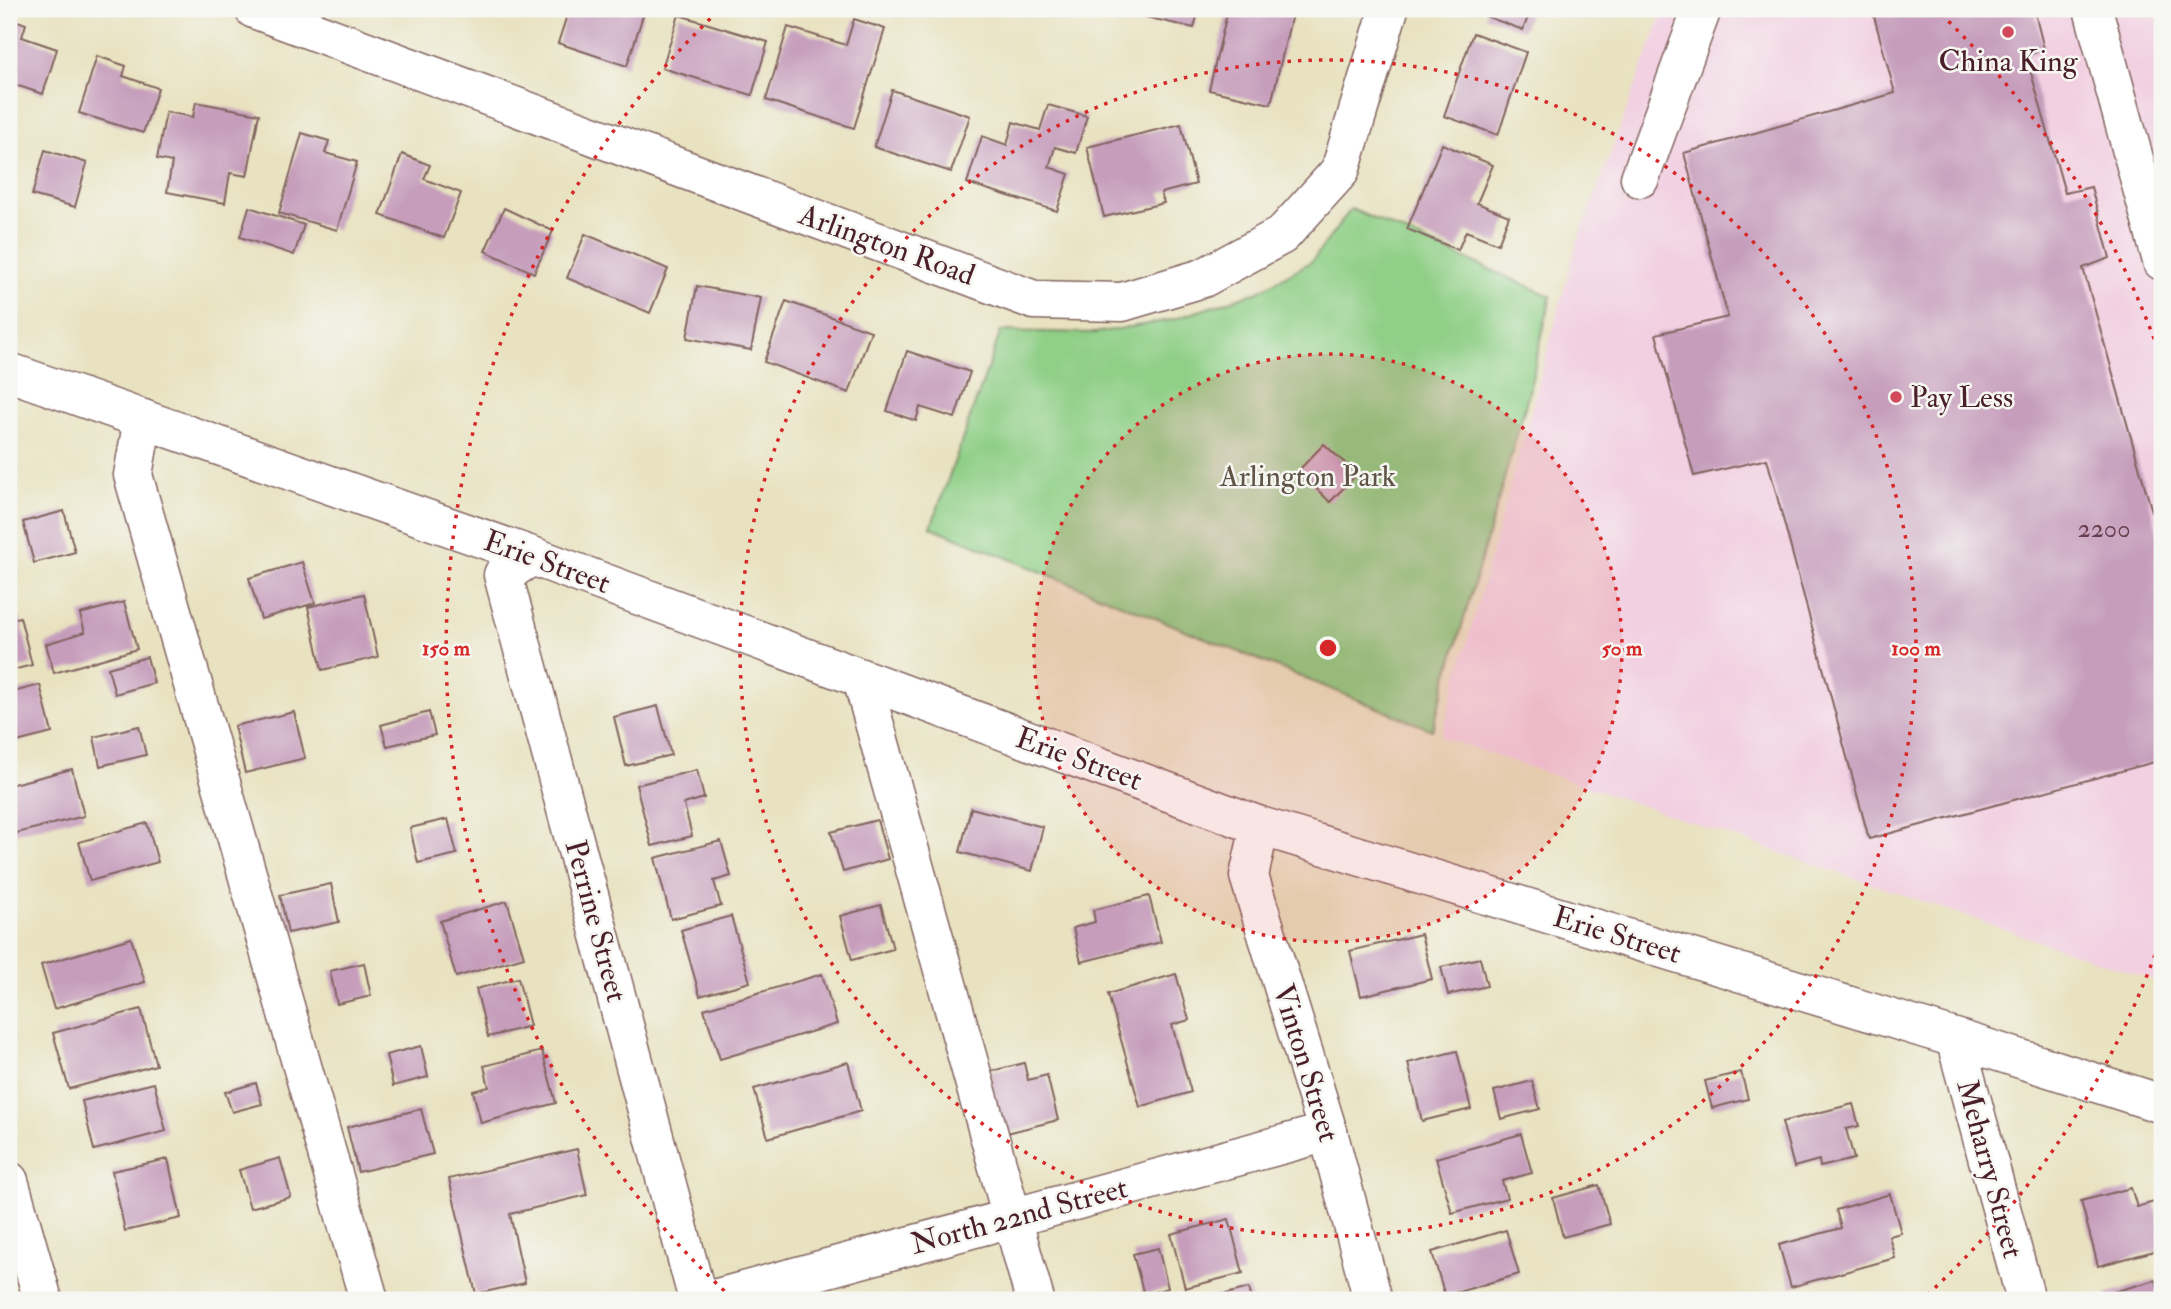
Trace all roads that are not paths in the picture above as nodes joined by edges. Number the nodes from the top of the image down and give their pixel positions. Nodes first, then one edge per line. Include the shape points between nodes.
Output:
1 (254, 9) edge
2 (1389, 9) edge
3 (1702, 9) edge
4 (2093, 9) edge
5 (1640, 178) dead end
6 (2162, 261) edge
7 (9, 372) edge
8 (143, 419) junction
9 (532, 556) junction
10 (862, 678) junction
11 (1260, 826) junction
12 (1955, 1038) junction
13 (2162, 1104) edge
14 (1328, 1132) junction
15 (9, 1181) edge
16 (1012, 1217) junction
17 (43, 1300) edge
18 (369, 1300) edge
19 (698, 1300) edge
20 (710, 1300) edge
21 (1035, 1300) edge
22 (1373, 1300) edge
23 (2026, 1300) edge

1 - 2 street, Arlington Road via 1034,300 1122,302 1203,278 1282,235 1340,171
3 - 5 street
4 - 6 street
7 - 8 street, Erie Street
8 - 9 street, Erie Street
8 - 18 street via 133,475
9 - 10 street, Erie Street
9 - 19 street, Perrine Street via 503,575
10 - 11 street, Erie Street
10 - 16 street
11 - 12 street, Erie Street
11 - 14 street, Vinton Street via 1249,876
12 - 13 street, Erie Street
12 - 23 street, Meharry Street
14 - 16 street, North 22nd Street
14 - 22 street, Vinton Street
15 - 17 street
16 - 20 street, North 22nd Street
16 - 21 street

